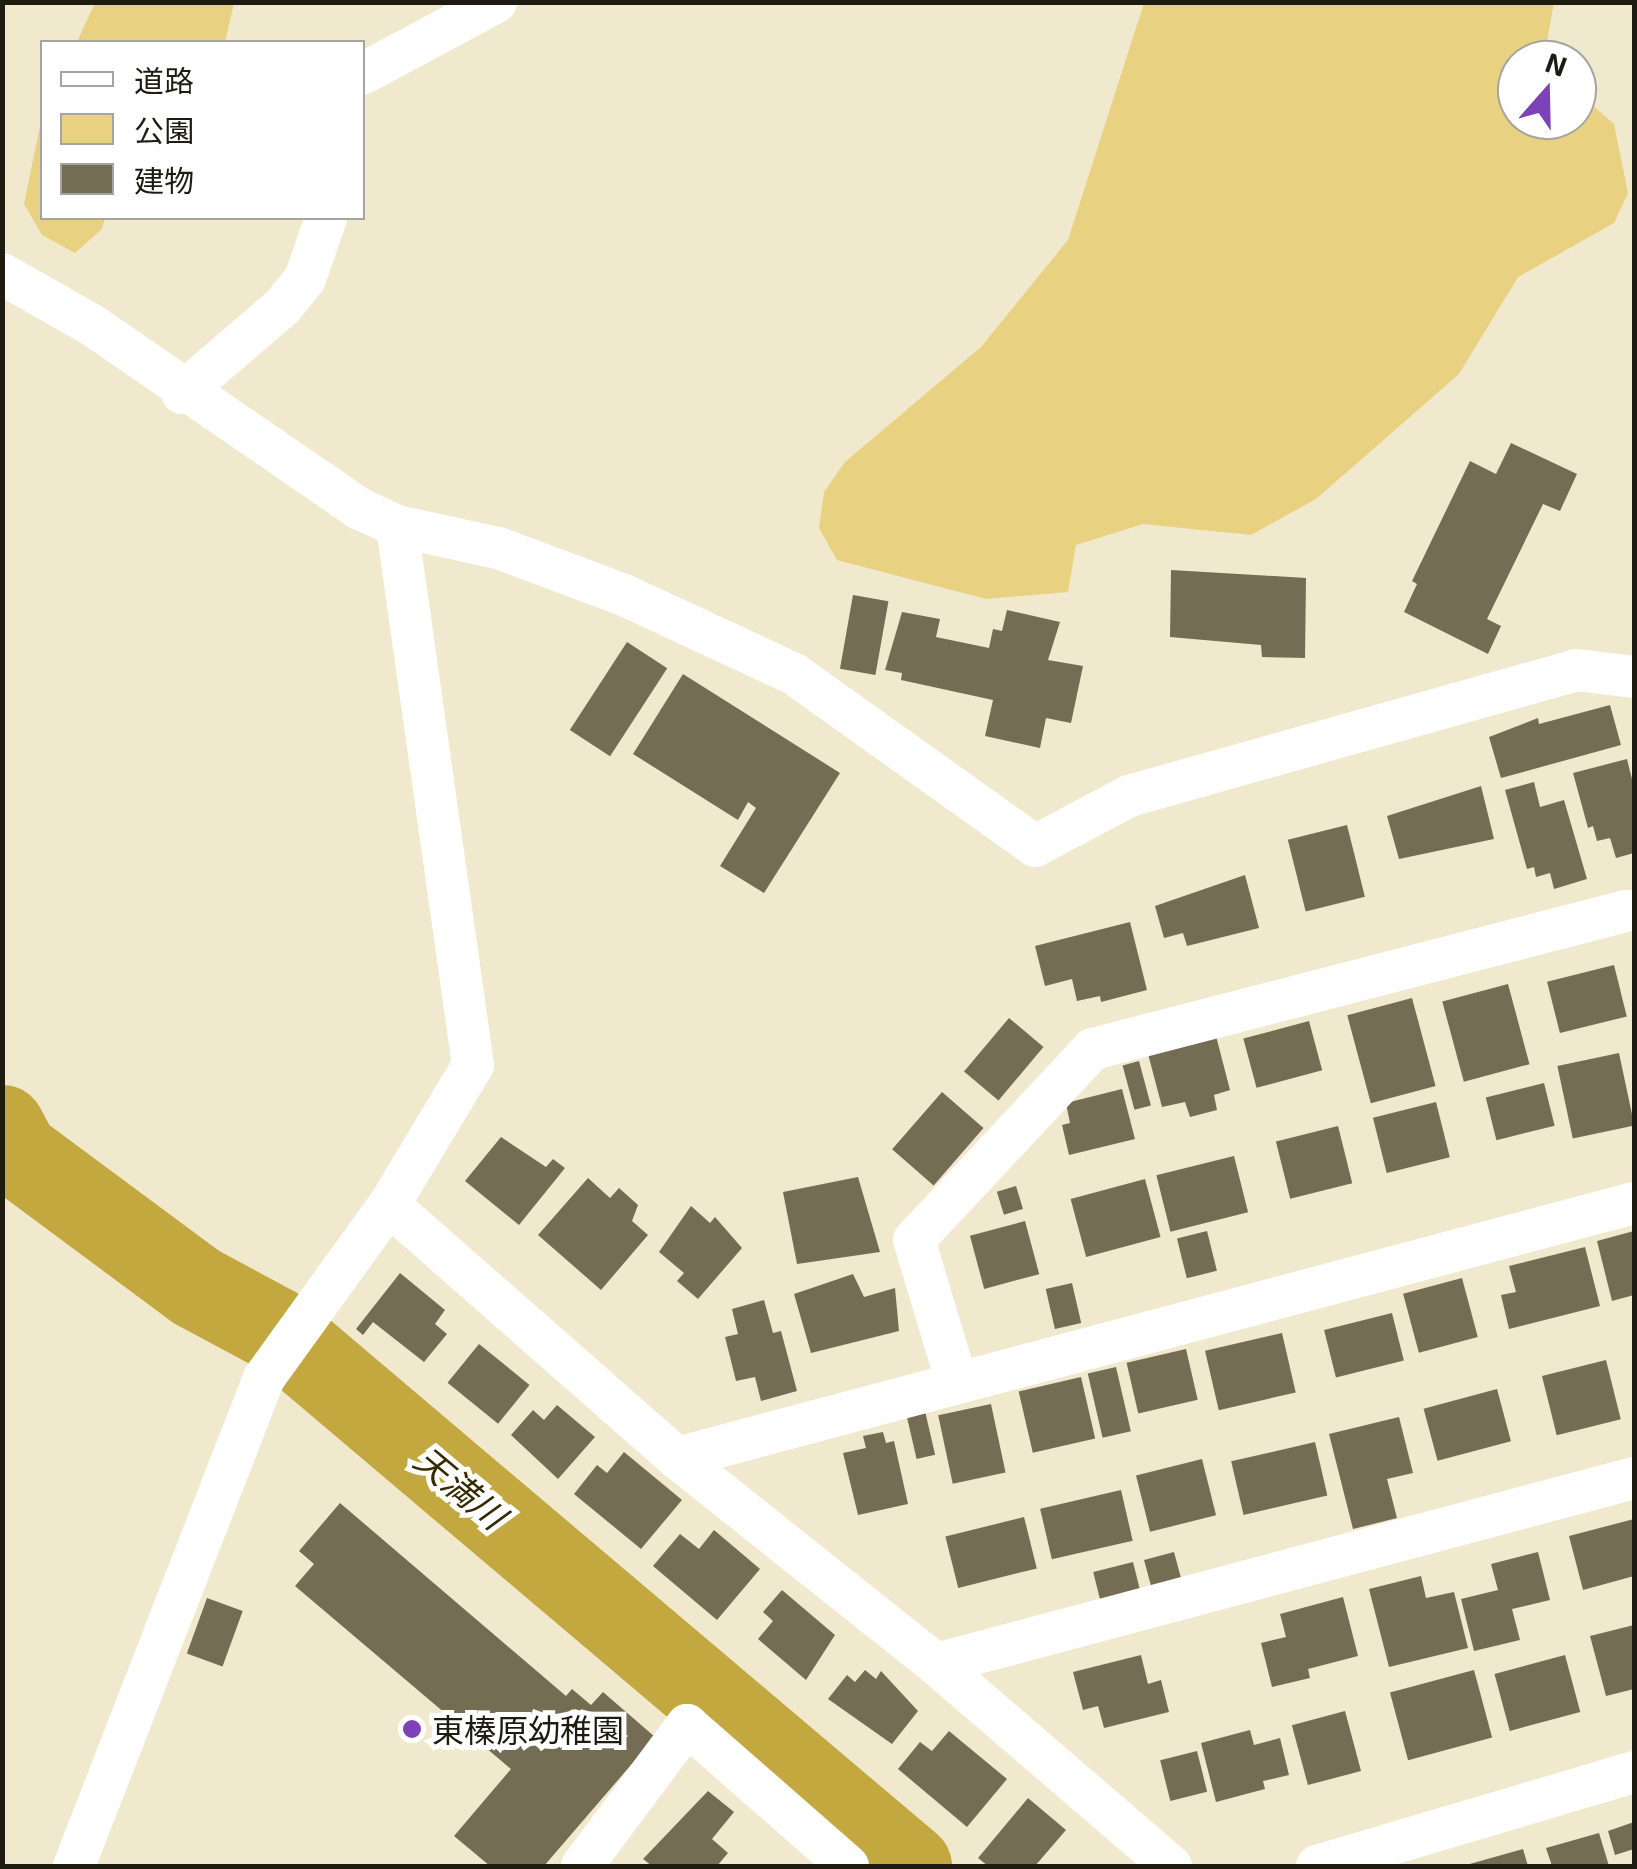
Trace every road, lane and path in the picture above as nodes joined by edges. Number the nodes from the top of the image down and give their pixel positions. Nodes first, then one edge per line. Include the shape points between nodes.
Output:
1 (496, 2) edge
2 (365, 72) edge
3 (325, 220) edge
4 (2, 274) edge
5 (182, 393) junction
6 (397, 526) junction
7 (1634, 677) edge
8 (1632, 918) edge
9 (1634, 1203) edge
10 (389, 1205) junction
11 (956, 1383) junction
12 (678, 1458) junction
13 (1634, 1478) edge
14 (936, 1664) junction
15 (1634, 1772) edge
16 (74, 1866) edge
17 (582, 1866) edge
18 (848, 1866) edge
19 (1171, 1866) edge
20 (1317, 1866) edge

1 - 2 street
3 - 5 street via 305,279 283,306
4 - 5 street via 92,325
5 - 6 street via 310,479
6 - 7 street via 498,548 588,581 794,674 1035,846 1130,796 1576,670
6 - 10 street via 473,1064
8 - 11 street via 1093,1049 914,1240
9 - 11 street
10 - 12 street
10 - 16 street via 264,1378
11 - 12 street
12 - 14 street
13 - 14 street
14 - 19 street
15 - 20 street
17 - 18 street via 686,1725

